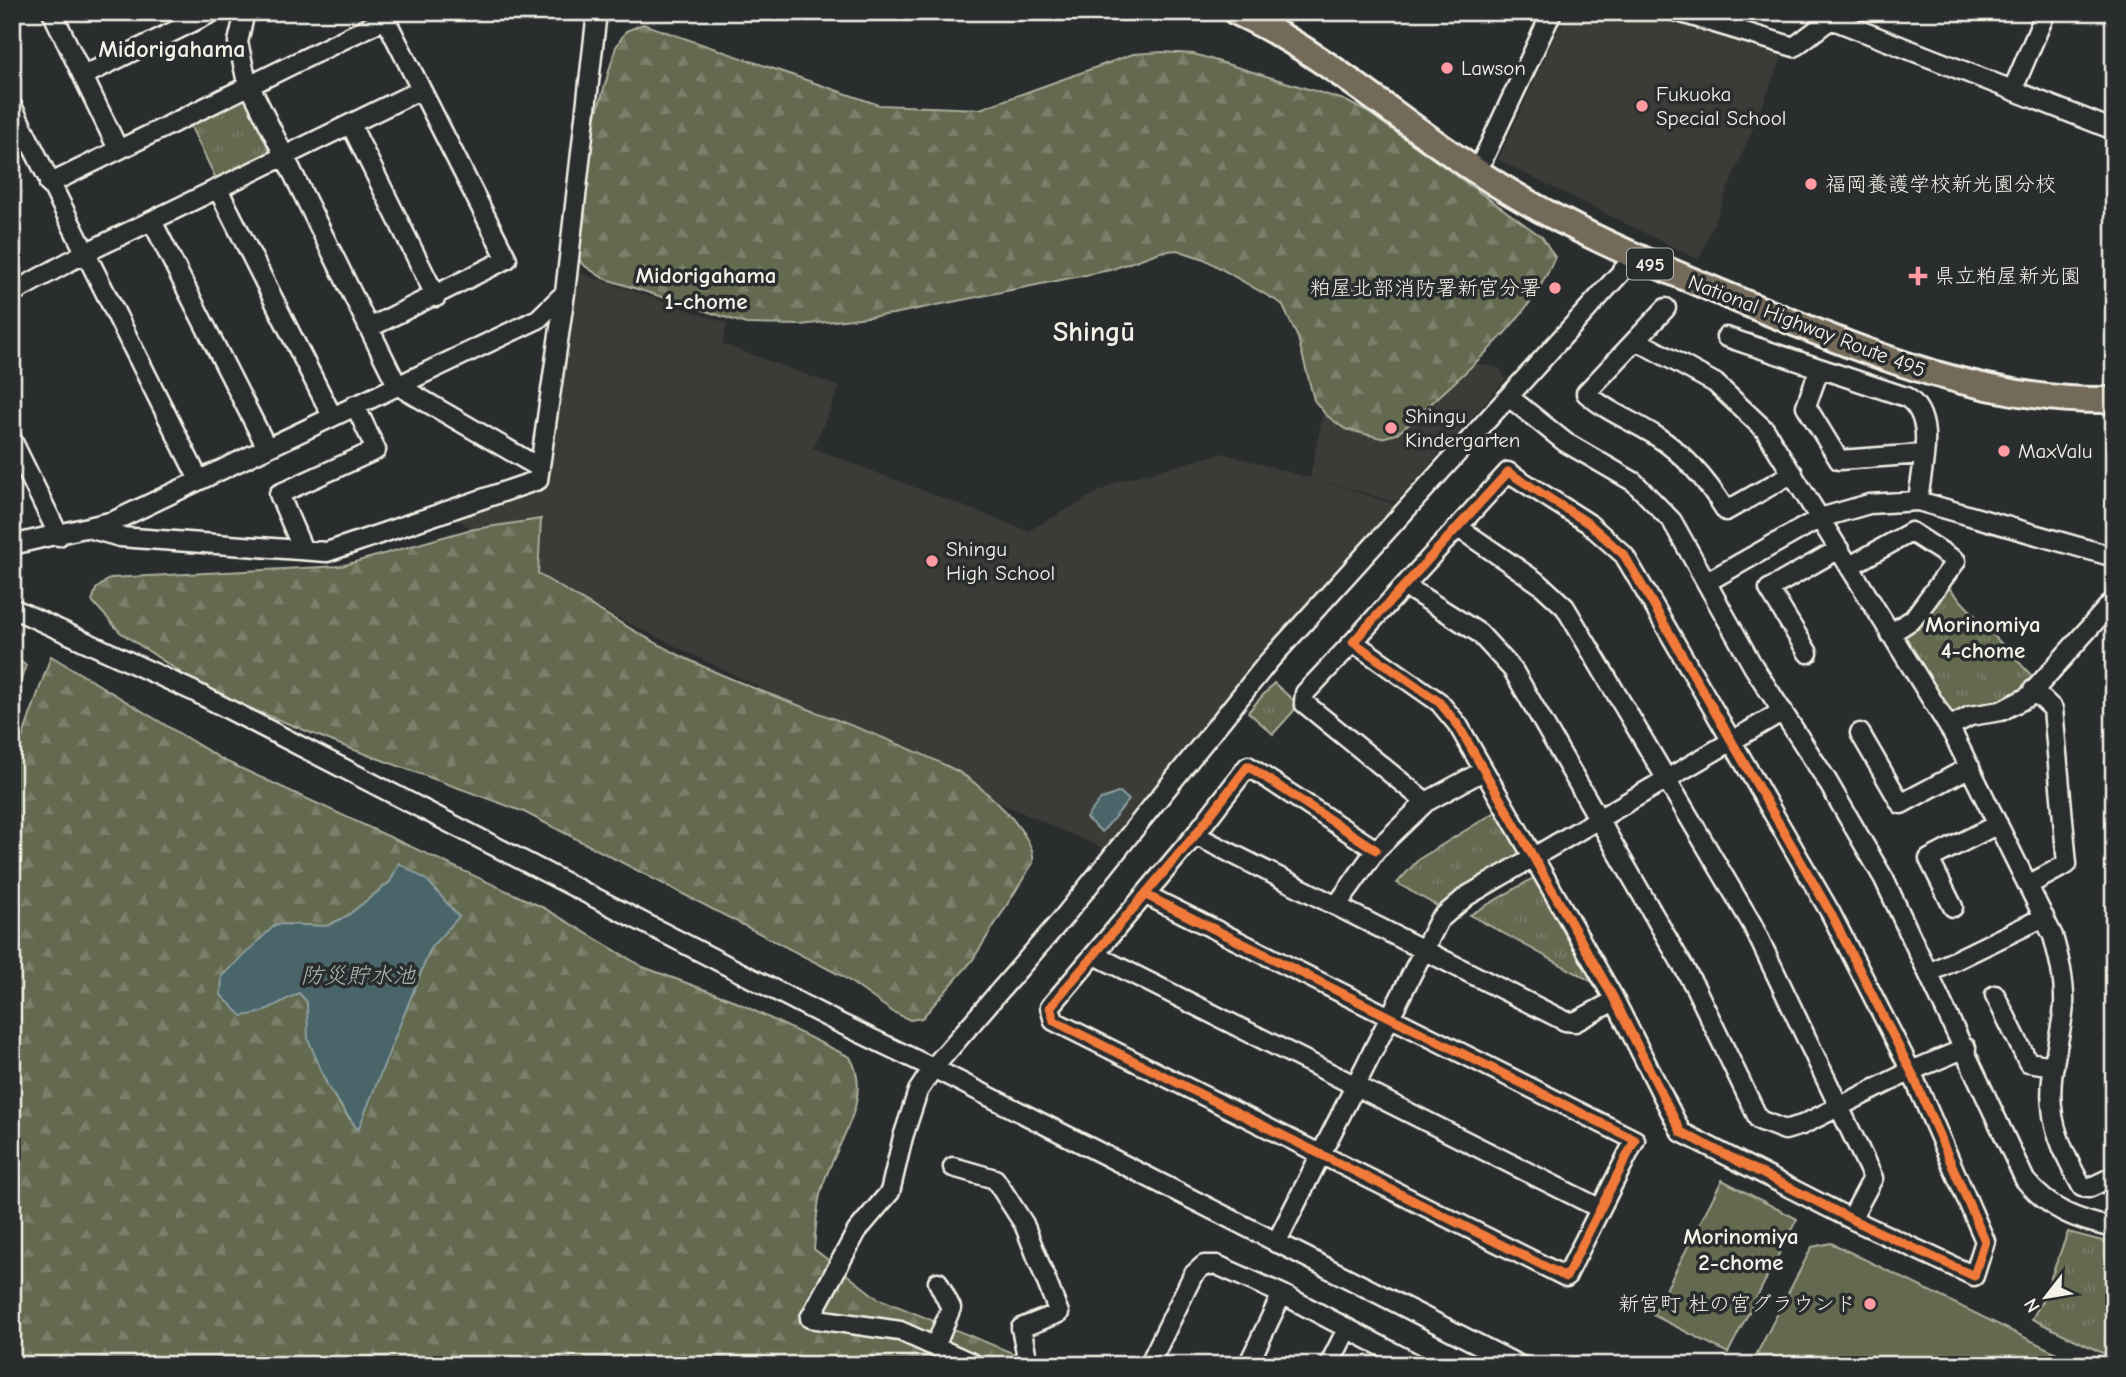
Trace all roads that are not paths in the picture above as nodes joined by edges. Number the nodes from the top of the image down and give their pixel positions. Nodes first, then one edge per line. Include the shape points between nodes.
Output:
1 (52, 12) edge
2 (214, 12) edge
3 (245, 12) edge
4 (597, 12) edge
5 (1236, 12) edge
6 (1552, 12) edge
7 (1678, 12) edge
8 (2046, 12) edge
9 (384, 16) edge
10 (83, 76) junction
11 (250, 86) junction
12 (2013, 89) junction
13 (420, 90) junction
14 (12, 106) edge
15 (351, 125) junction
16 (2114, 130) edge
17 (118, 149) junction
18 (284, 157) junction
19 (1477, 172) junction
20 (49, 184) junction
21 (218, 189) junction
22 (152, 221) junction
23 (83, 254) junction
24 (1634, 258) junction
25 (14, 288) edge
26 (565, 293) junction
27 (436, 297) junction
28 (1666, 308) dead end
29 (369, 328) junction
30 (1726, 337) dead end
31 (1636, 340) junction
32 (1819, 370) junction
33 (397, 385) junction
34 (1509, 397) junction
35 (2114, 400) edge
36 (355, 405) junction
37 (332, 416) junction
38 (12, 440) edge
39 (267, 448) junction
40 (1923, 454) junction
41 (540, 468) junction
42 (1793, 473) junction
43 (199, 480) junction
44 (1918, 501) junction
45 (1820, 518) junction
46 (88, 528) junction
47 (1459, 528) junction
48 (59, 536) junction
49 (12, 545) edge
50 (1839, 549) junction
51 (303, 550) junction
52 (2114, 557) edge
53 (1850, 566) junction
54 (1707, 582) junction
55 (1405, 586) junction
56 (2114, 600) edge
57 (12, 608) edge
58 (1890, 634) junction
59 (1353, 642) junction
60 (1808, 653) dead end
61 (2033, 690) junction
62 (1783, 711) junction
63 (1949, 727) junction
64 (1860, 733) dead end
65 (1732, 741) junction
66 (1970, 767) junction
67 (1483, 771) junction
68 (1665, 779) junction
69 (1426, 802) junction
70 (1599, 818) junction
71 (1998, 824) junction
72 (1195, 835) junction
73 (1376, 850) junction
74 (1533, 858) junction
75 (2028, 885) junction
76 (1146, 895) junction
77 (1337, 905) junction
78 (1953, 907) dead end
79 (2044, 917) junction
80 (1423, 950) junction
81 (1095, 955) junction
82 (1929, 972) junction
83 (1995, 995) dead end
84 (1615, 1001) junction
85 (1388, 1017) junction
86 (1966, 1048) junction
87 (2054, 1066) junction
88 (933, 1068) junction
89 (1911, 1071) junction
90 (1356, 1086) junction
91 (1839, 1107) junction
92 (1320, 1153) junction
93 (953, 1167) dead end
94 (2114, 1176) edge
95 (1599, 1208) junction
96 (1851, 1219) junction
97 (2114, 1228) edge
98 (1276, 1243) junction
99 (938, 1282) dead end
100 (1282, 1294) junction
101 (1348, 1329) junction
102 (935, 1347) junction
103 (1413, 1364) edge
104 (976, 1365) edge
105 (1025, 1365) edge
106 (1149, 1365) edge
107 (1248, 1365) edge
108 (1329, 1365) edge
109 (1519, 1365) edge

1 - 10 street
2 - 10 street
3 - 11 street via 238,42
4 - 26 street
5 - 19 highway, National Highway Route 495 / 495 via 1310,52
6 - 19 street
7 - 12 street via 1794,47 1831,19
8 - 12 street
9 - 11 street
9 - 13 street
10 - 17 street
11 - 17 street
11 - 18 street
12 - 16 street
13 - 15 street
13 - 27 street via 507,259
14 - 20 street
15 - 18 street
15 - 27 street
17 - 20 street
18 - 21 street
18 - 29 street
19 - 24 highway, National Highway Route 495 / 495
20 - 23 street
21 - 22 street
21 - 37 street
22 - 23 street
22 - 39 street
23 - 25 street
23 - 43 street
24 - 34 street
24 - 35 highway, National Highway Route 495 / 495 via 1925,373 1998,390
26 - 33 street via 538,319
26 - 41 street
27 - 29 street
28 - 31 street
29 - 33 street
30 - 32 street
31 - 42 street via 1692,369 1744,408 1765,430
31 - 42 street via 1587,393 1595,401 1677,452 1726,511
32 - 40 street via 1916,404 1925,421
32 - 40 street via 1806,405 1839,460
33 - 36 street
33 - 41 street
34 - 54 street via 1548,431 1650,495 1672,521
34 - 88 street via 1269,661 1062,919
36 - 37 street
36 - 51 street via 376,450 279,494
37 - 39 street
38 - 48 street
39 - 43 street
40 - 44 street
41 - 51 street via 538,480 327,552
42 - 45 street
43 - 46 street via 114,521
44 - 45 street via 1869,504
44 - 52 street
45 - 50 street
45 - 54 street
46 - 48 street
46 - 51 street via 120,537
47 - 55 street
47 - 65 street via 1508,472 1588,523 1624,555
47 - 68 street via 1540,584 1565,607
48 - 49 street
50 - 53 street
50 - 60 street via 1769,589
53 - 58 street
53 - 58 street via 1911,532 1956,561 1913,619
54 - 62 street
55 - 59 street
55 - 70 street via 1479,633 1502,654
56 - 61 street
57 - 88 street via 193,691
58 - 63 street
59 - 67 street via 1439,702 1458,725
59 - 69 street via 1305,693 1304,703
61 - 63 street via 2001,711 1970,716
61 - 75 street via 2053,709 2067,864
62 - 65 street
62 - 82 street via 1884,879
63 - 66 street
64 - 66 street via 1901,804
65 - 68 street
65 - 89 street via 1829,912
66 - 71 street
67 - 69 street
67 - 74 street
68 - 70 street
68 - 91 street via 1752,924
69 - 73 street
70 - 74 street
70 - 91 street via 1695,987 1759,1120 1785,1130
71 - 75 street
71 - 78 street via 1928,859
72 - 73 street via 1248,766
72 - 76 street
72 - 77 street
73 - 77 street
74 - 80 street via 1467,896 1440,920
74 - 84 street
75 - 79 street
76 - 81 street
76 - 85 street
77 - 80 street
79 - 82 street
79 - 87 street via 2060,962 2064,1003
80 - 84 street via 1565,1021 1575,1022
80 - 85 street
81 - 90 street
81 - 92 street via 1050,1007 1054,1021
82 - 86 street
83 - 87 street via 2028,1062
84 - 96 street via 1681,1132
85 - 90 street
85 - 95 street via 1634,1140
86 - 89 street
86 - 97 street via 2016,1163 2037,1194 2064,1214
87 - 94 street via 2051,1105 2055,1127 2082,1187
88 - 98 street
88 - 102 street via 918,1091 902,1137 890,1192 857,1231 810,1318 900,1331
89 - 91 street
89 - 96 street via 1985,1241 1974,1276
90 - 92 street
90 - 95 street
91 - 96 street via 1873,1178
92 - 95 street via 1566,1276
92 - 98 street
93 - 105 street via 995,1179 1024,1224 1059,1313 1021,1328
98 - 109 street
99 - 102 street via 951,1308
100 - 101 street
100 - 106 street via 1217,1265 1204,1265 1193,1275
100 - 107 street
101 - 103 street
101 - 108 street
102 - 104 street

